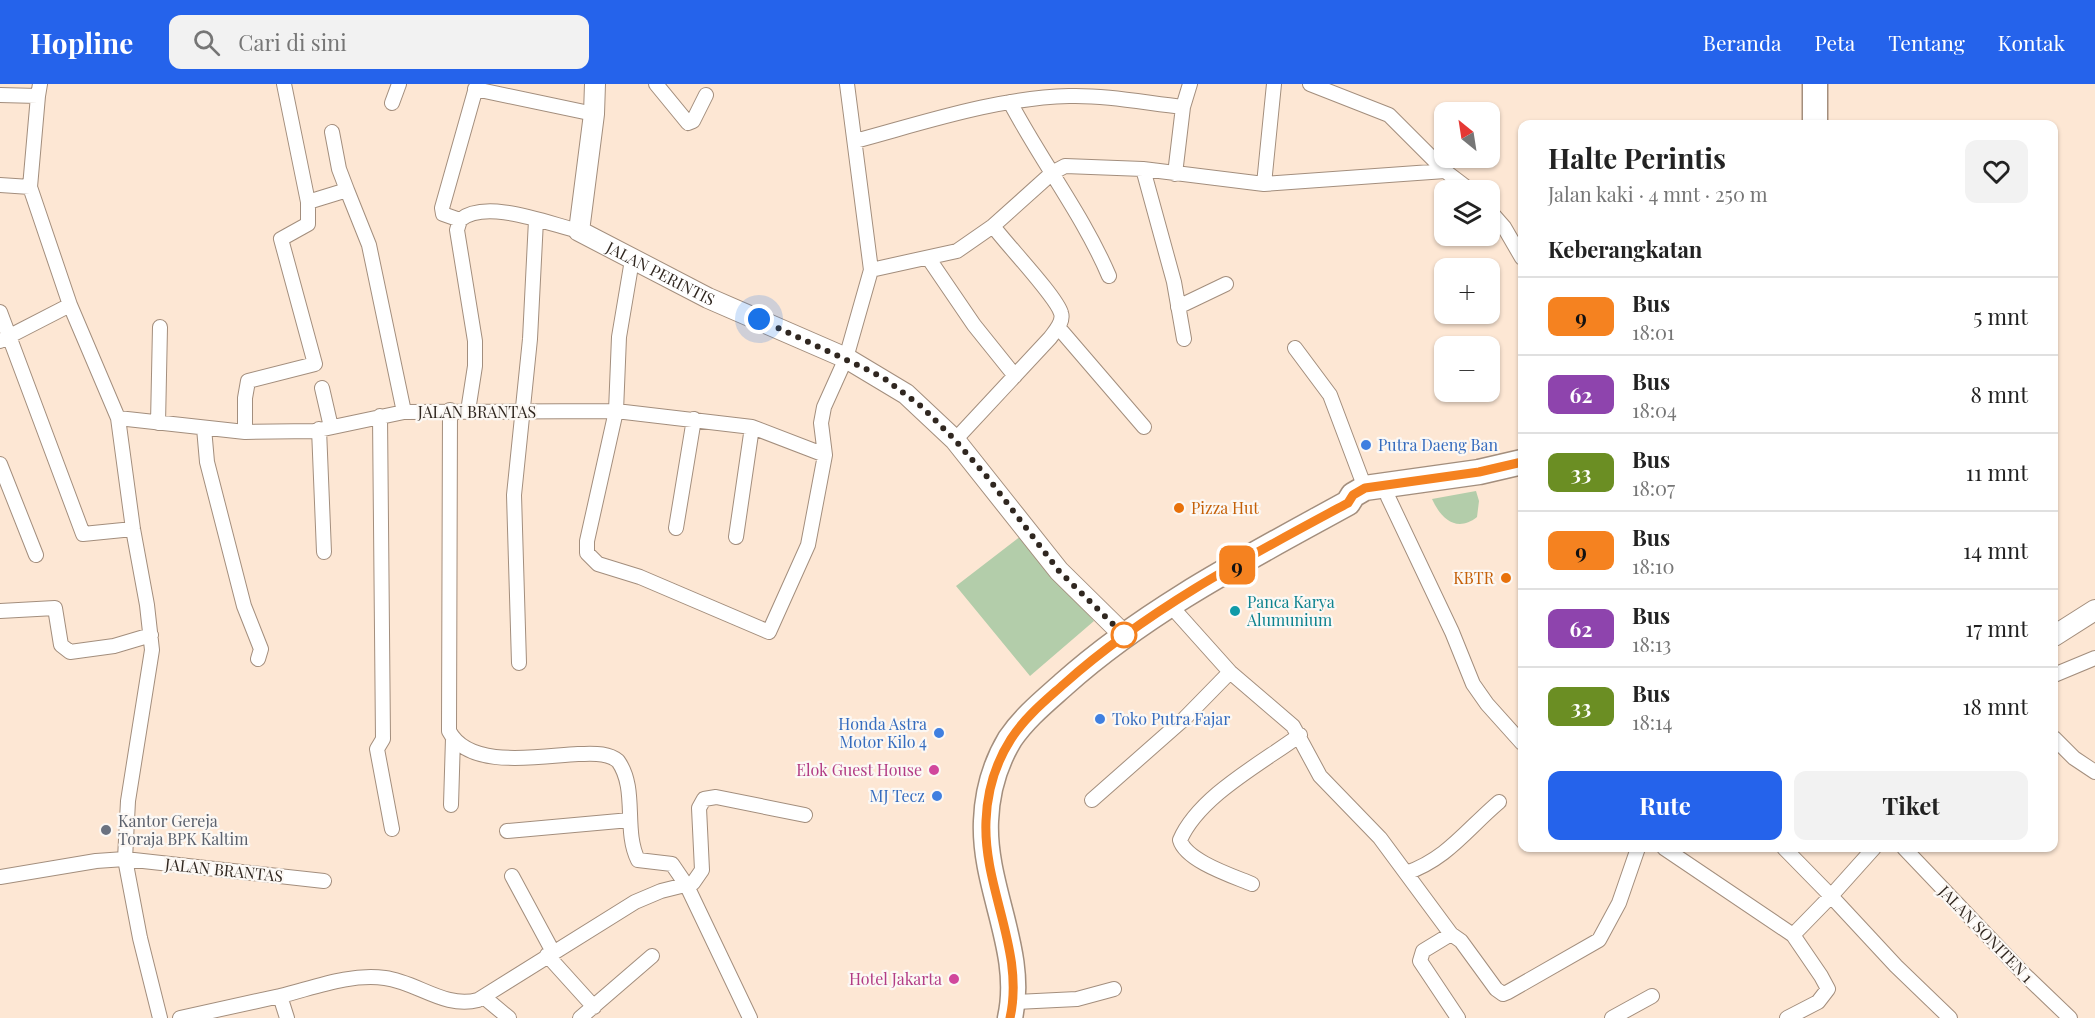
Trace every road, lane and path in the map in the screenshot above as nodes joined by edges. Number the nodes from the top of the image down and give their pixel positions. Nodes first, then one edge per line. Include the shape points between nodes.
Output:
1 (284, 84) edge
2 (399, 84) edge
3 (595, 84) edge
4 (656, 84) edge
5 (848, 84) edge
6 (1190, 84) edge
7 (1274, 84) edge
8 (1310, 84) edge
9 (1815, 84) edge
10 (476, 87) edge
11 (39, 90) edge
12 (0, 95) edge
13 (706, 95) dead end
14 (1010, 102) junction
15 (392, 103) dead end
16 (1183, 107) junction
17 (594, 114) junction
18 (1815, 120) edge
19 (332, 132) dead end
20 (855, 141) junction
21 (1143, 169) junction
22 (1445, 171) junction
23 (1052, 173) junction
24 (1175, 174) junction
25 (1457, 180) edge
26 (0, 184) edge
27 (1264, 184) junction
28 (30, 187) junction
29 (347, 190) junction
30 (308, 202) junction
31 (460, 220) junction
32 (536, 220) junction
33 (1500, 222) edge
34 (993, 226) junction
35 (579, 231) junction
36 (1518, 251) edge
37 (929, 259) junction
38 (632, 260) junction
39 (871, 270) junction
40 (1108, 276) dead end
41 (1226, 284) dead end
42 (70, 305) junction
43 (1178, 307) junction
44 (0, 312) edge
45 (160, 327) dead end
46 (1058, 327) junction
47 (4, 339) edge
48 (1184, 339) dead end
49 (1295, 348) dead end
50 (846, 358) junction
51 (1015, 376) junction
52 (322, 388) dead end
53 (450, 410) junction
54 (468, 411) junction
55 (616, 411) junction
56 (404, 412) junction
57 (520, 414) junction
58 (380, 416) junction
59 (118, 418) junction
60 (694, 419) junction
61 (158, 423) junction
62 (752, 427) junction
63 (1144, 427) dead end
64 (204, 428) junction
65 (325, 428) junction
66 (245, 432) junction
67 (955, 440) junction
68 (825, 455) junction
69 (1518, 463) edge
70 (0, 464) edge
71 (1518, 474) edge
72 (1481, 477) junction
73 (1356, 496) junction
74 (1388, 497) junction
75 (676, 528) dead end
76 (133, 529) junction
77 (736, 537) dead end
78 (324, 552) dead end
79 (36, 555) dead end
80 (1170, 605) junction
81 (2095, 610) edge
82 (0, 611) edge
83 (2058, 633) edge
84 (151, 635) junction
85 (1124, 635) junction
86 (2095, 658) edge
87 (258, 659) dead end
88 (519, 663) dead end
89 (1230, 672) junction
90 (2058, 673) edge
91 (1300, 735) junction
92 (453, 738) junction
93 (1518, 739) edge
94 (2058, 742) edge
95 (2095, 772) edge
96 (1092, 800) dead end
97 (1499, 802) dead end
98 (451, 805) dead end
99 (805, 815) dead end
100 (630, 820) junction
101 (392, 829) dead end
102 (507, 831) dead end
103 (1637, 852) edge
104 (1670, 852) edge
105 (1788, 852) edge
106 (1871, 852) edge
107 (1908, 852) edge
108 (125, 859) junction
109 (1406, 873) junction
110 (512, 876) dead end
111 (0, 877) edge
112 (324, 881) dead end
113 (1252, 884) dead end
114 (687, 886) junction
115 (1831, 896) junction
116 (1451, 934) junction
117 (1793, 935) junction
118 (550, 953) junction
119 (652, 956) dead end
120 (1114, 989) dead end
121 (280, 996) junction
122 (1652, 996) dead end
123 (484, 998) junction
124 (594, 1007) junction
125 (1012, 1010) edge
126 (1935, 1013) edge
127 (160, 1018) edge
128 (180, 1018) edge
129 (286, 1018) edge
130 (509, 1018) edge
131 (580, 1018) edge
132 (750, 1018) edge
133 (1458, 1018) edge
134 (1612, 1018) edge
135 (1787, 1018) edge
136 (1950, 1018) edge
137 (2070, 1018) edge

1 - 30 street
2 - 15 street
3 - 17 street
4 - 13 street via 688,123 693,121
5 - 20 street
6 - 16 street
7 - 27 street
8 - 22 street via 1389,115
9 - 18 highway
10 - 17 street
10 - 31 street via 442,208 443,214
11 - 12 street
11 - 28 street
14 - 16 street via 1072,96
14 - 20 street
14 - 23 street
16 - 24 street
17 - 35 street
19 - 29 street
20 - 39 street
21 - 23 street via 1065,166
21 - 24 street
21 - 43 street
22 - 25 street
22 - 27 street
23 - 34 street
23 - 40 street
24 - 27 street
26 - 28 street
28 - 42 street
29 - 30 street
29 - 56 street via 369,245
30 - 66 street via 308,224 281,239 315,364 248,381
31 - 32 street via 472,213 491,211
31 - 54 street via 457,230 475,341
32 - 35 street
32 - 57 street via 530,339
33 - 36 street
34 - 37 street via 957,251
34 - 46 street via 1061,312
35 - 38 street, JALAN PERINTIS
37 - 39 street
37 - 51 street
38 - 50 street, JALAN PERINTIS
38 - 55 street via 618,337
39 - 50 street
41 - 43 street
42 - 47 street
42 - 59 street
43 - 48 street
44 - 47 street
45 - 61 street
46 - 51 street
46 - 63 street
47 - 76 street via 83,534
49 - 73 street via 1330,395
50 - 67 street, JALAN PERINTIS via 906,394
50 - 68 street via 824,407 821,423
51 - 67 street
52 - 65 street
53 - 54 street, JALAN BRANTAS
53 - 56 street, JALAN BRANTAS
53 - 92 street via 447,722
54 - 57 street, JALAN BRANTAS
55 - 57 street, JALAN BRANTAS
55 - 60 street, JALAN BRANTAS
55 - 68 street via 587,553 598,564 640,577 769,632 808,545
56 - 58 street, JALAN BRANTAS
57 - 88 street via 514,495
58 - 65 street, JALAN BRANTAS
58 - 101 street via 383,739 377,749
59 - 61 street, JALAN BRANTAS
59 - 76 street
60 - 62 street, JALAN BRANTAS
60 - 75 street
61 - 64 street, JALAN BRANTAS
62 - 68 street, JALAN BRANTAS
62 - 77 street
64 - 66 street, JALAN BRANTAS
64 - 87 street via 207,462 244,606 261,649
65 - 66 street, JALAN BRANTAS
65 - 78 street
67 - 85 street, JALAN PERINTIS via 1059,571
69 - 72 highway
70 - 79 street
71 - 72 highway
72 - 73 highway
72 - 74 highway
73 - 74 highway via 1364,504
73 - 80 highway
74 - 93 street via 1473,684
76 - 84 street
80 - 85 highway
80 - 89 street
81 - 83 street
82 - 84 street via 55,608 61,645 70,652 114,646
84 - 108 street via 150,670 128,801
85 - 125 highway via 1028,717 996,767 988,797 986,845 989,874 1008,942
86 - 90 street
89 - 91 street
89 - 96 street via 1185,718
91 - 109 street via 1320,776 1380,838
91 - 113 street via 1201,810 1180,840 1187,853 1198,860
92 - 98 street
92 - 100 street via 464,749 491,756 613,757 625,775
94 - 95 street
97 - 109 street via 1444,854
99 - 114 street via 716,797 704,799 699,808 702,870
100 - 102 street
100 - 114 street via 638,860 672,864
103 - 116 street via 1619,903 1599,940 1508,992 1503,994 1496,989 1466,947
104 - 117 street
105 - 115 street
106 - 115 street
107 - 137 street, JALAN SONITEN 1
108 - 111 street, JALAN BRANTAS
108 - 112 street, JALAN BRANTAS
108 - 127 street
109 - 116 street
110 - 118 street
114 - 118 street via 634,902
114 - 132 street
115 - 117 street
115 - 126 street
116 - 133 street via 1427,947 1420,957
117 - 135 street via 1828,989 1818,1002
118 - 123 street
118 - 124 street
119 - 124 street
120 - 125 street
121 - 123 street via 374,977 395,980 456,1001
121 - 128 street
121 - 129 street
122 - 134 street
123 - 130 street
124 - 131 street
126 - 136 street

